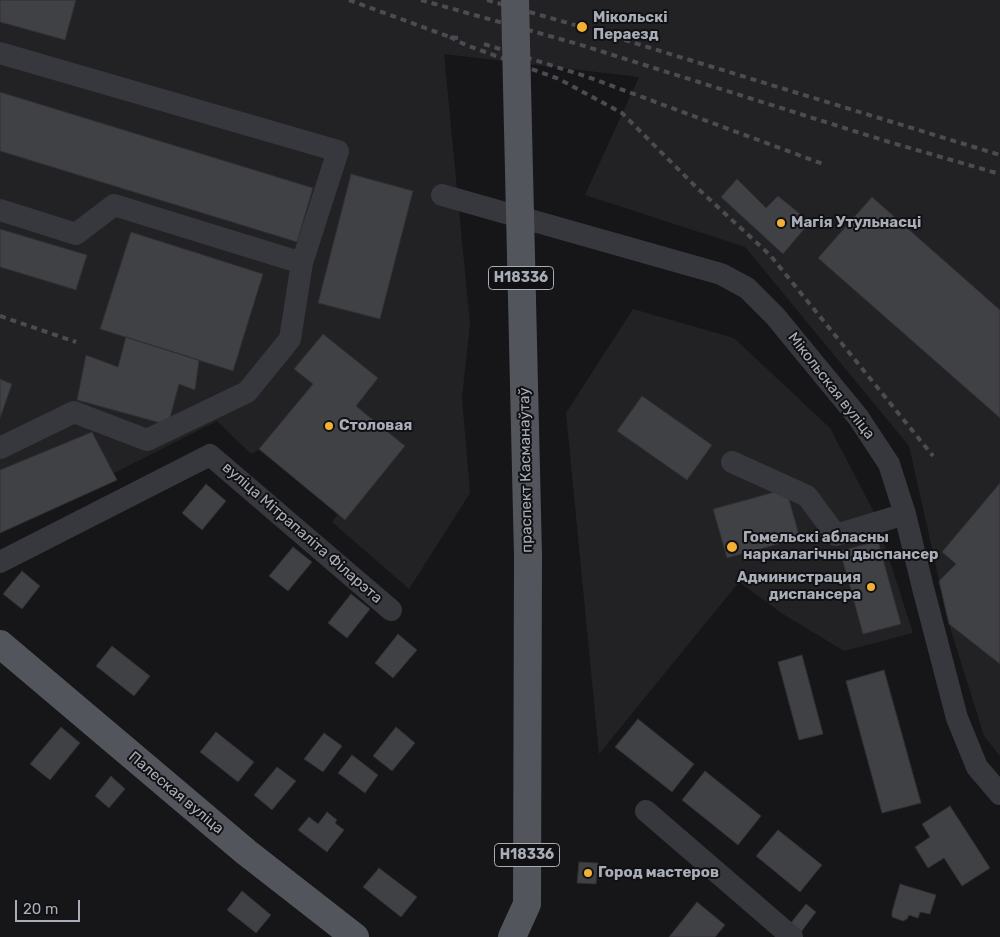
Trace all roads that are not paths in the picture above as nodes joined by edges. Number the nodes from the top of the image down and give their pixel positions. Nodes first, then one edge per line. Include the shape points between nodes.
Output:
1 (515, 0) edge
2 (0, 53) edge
3 (442, 195) dead end
4 (0, 210) edge
5 (302, 263) junction
6 (0, 448) edge
7 (732, 462) dead end
8 (905, 514) junction
9 (0, 562) edge
10 (391, 610) dead end
11 (0, 644) edge
12 (1000, 794) edge
13 (646, 811) dead end
14 (508, 935) edge
15 (355, 937) edge
16 (792, 937) edge

1 - 14 main road, праспект Касманаўтаў / Н18336, bridge via 528,556 527,904
2 - 5 street via 338,151
3 - 8 street, Мікольская вуліца via 720,274 747,288 775,316 858,417 889,464
4 - 5 street via 76,234 114,206
5 - 6 street via 290,339 247,392 147,440 74,412
7 - 8 street via 808,496 836,535
8 - 12 street, Мікольская вуліца via 957,718 977,767
9 - 10 street, вуліца Мітрапаліта Філарэта via 210,455
11 - 15 main road, Палеская вуліца via 246,852
13 - 16 street

